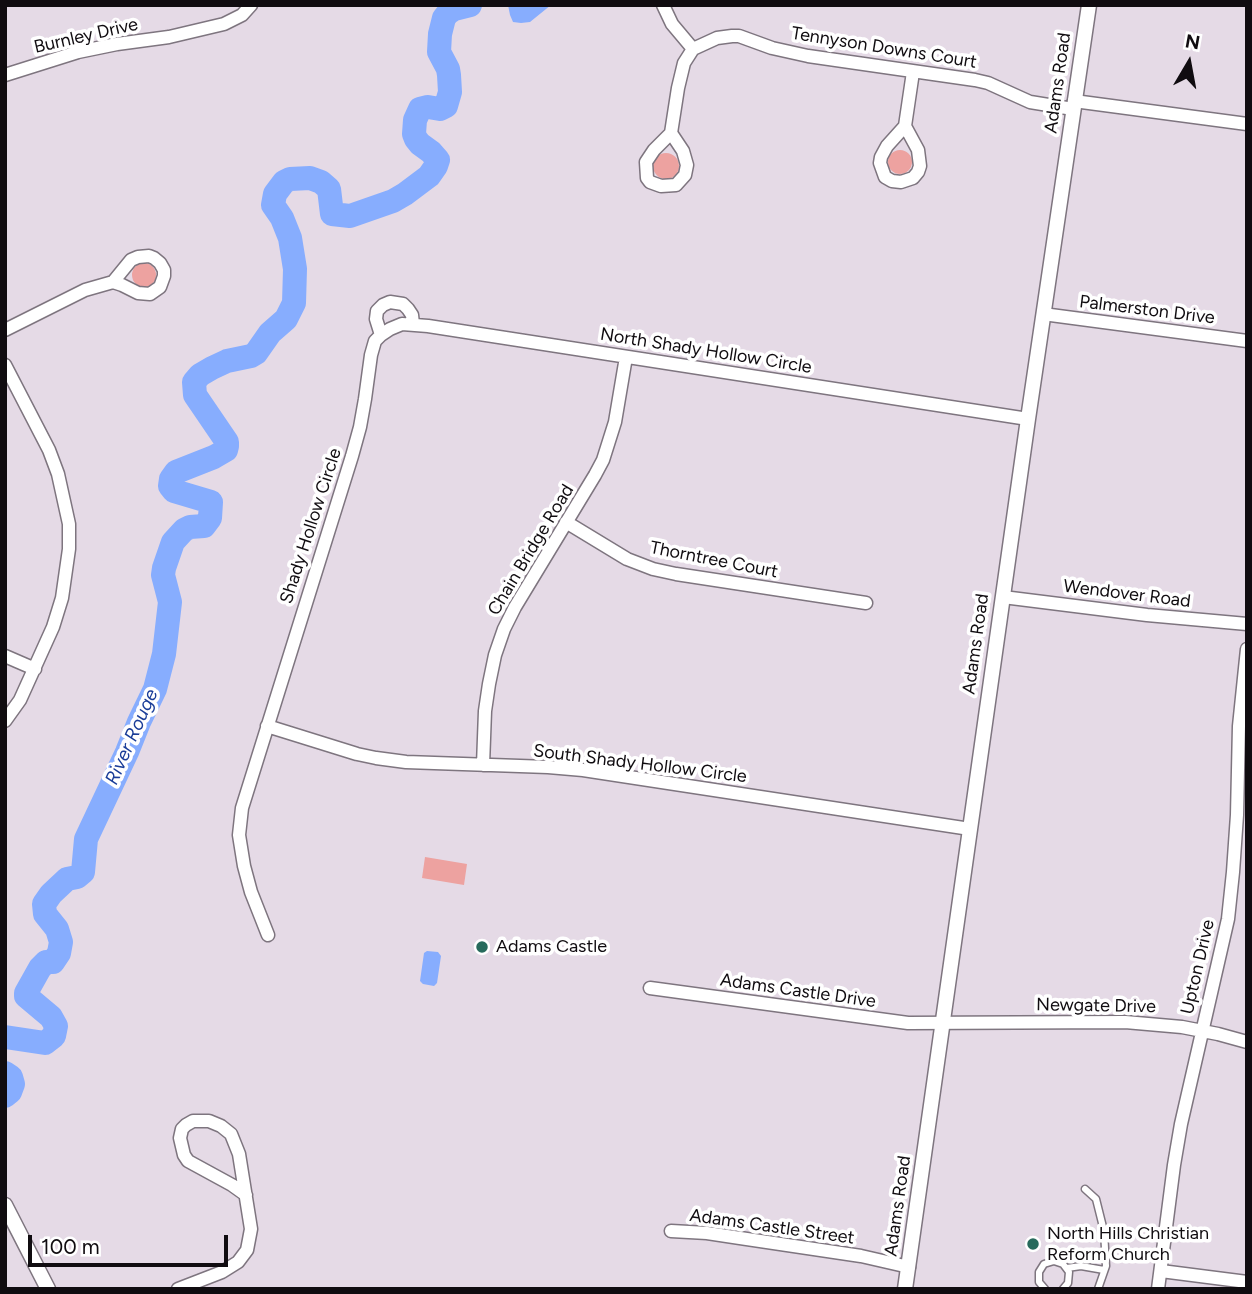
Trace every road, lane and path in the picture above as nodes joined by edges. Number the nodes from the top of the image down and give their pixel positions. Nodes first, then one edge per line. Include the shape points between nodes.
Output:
1 (251, 5) edge
2 (663, 5) edge
3 (1089, 5) edge
4 (692, 49) junction
5 (913, 72) junction
6 (5, 75) edge
7 (1074, 105) junction
8 (1247, 124) edge
9 (905, 126) dead end
10 (671, 133) dead end
11 (113, 282) dead end
12 (1043, 314) junction
13 (412, 324) junction
14 (5, 330) edge
15 (381, 335) junction
16 (1247, 341) edge
17 (626, 357) junction
18 (5, 365) edge
19 (1028, 418) junction
20 (566, 522) junction
21 (1003, 597) junction
22 (866, 603) dead end
23 (1247, 624) edge
24 (1247, 649) edge
25 (5, 656) edge
26 (35, 669) junction
27 (5, 721) edge
28 (267, 726) junction
29 (483, 765) junction
30 (1242, 816) edge
31 (970, 830) junction
32 (268, 935) dead end
33 (650, 988) dead end
34 (942, 1024) junction
35 (1202, 1030) junction
36 (1247, 1042) edge
37 (1085, 1189) dead end
38 (246, 1195) junction
39 (5, 1205) edge
40 (671, 1231) dead end
41 (909, 1266) junction
42 (1067, 1268) junction
43 (1104, 1270) junction
44 (1161, 1270) junction
45 (1247, 1282) edge
46 (48, 1289) edge
47 (178, 1289) edge
48 (905, 1289) edge
49 (1045, 1289) edge
50 (1063, 1289) edge
51 (1098, 1289) edge
52 (1158, 1289) edge

1 - 6 street, Burnley Drive via 224,24 78,52
2 - 4 street
3 - 7 street, Adams Road
4 - 5 street, Tennyson Downs Court via 717,38 739,36 807,57
4 - 10 street via 680,76
5 - 7 street, Tennyson Downs Court via 988,83 1030,102
5 - 9 street
7 - 8 street, Tennyson Downs Court
7 - 12 street, Adams Road
11 - 14 street via 85,290
12 - 16 street, Palmerston Drive
12 - 19 street, Adams Road
13 - 15 street, North Shady Hollow Circle via 390,328
13 - 15 street, Shady Hollow Circle via 412,315 403,304 390,302 377,312
13 - 17 street, North Shady Hollow Circle
15 - 28 street, Shady Hollow Circle via 371,355 352,456
17 - 19 street, North Shady Hollow Circle
17 - 20 street, Chain Bridge Road via 609,444
18 - 26 street via 54,462 69,524 62,598
19 - 21 street, Adams Road
20 - 22 street, Thorntree Court via 627,559 653,569
20 - 29 street, Chain Bridge Road via 499,642 485,710
21 - 23 street, Wendover Road
21 - 31 street, Adams Road
24 - 30 street, Upton Drive via 1239,726
25 - 26 street
26 - 27 street
28 - 29 street, South Shady Hollow Circle via 376,758
28 - 32 street, Shady Hollow Circle via 242,807 239,835 246,877
29 - 31 street, South Shady Hollow Circle via 583,771
30 - 35 street, Upton Drive via 1228,919
31 - 34 street, Adams Road
33 - 34 street, Adams Castle Drive
34 - 35 street, Newgate Drive via 1125,1022
34 - 41 street, Adams Road
35 - 36 street, Newgate Drive
35 - 44 street, Upton Drive via 1174,1165
37 - 43 lane via 1096,1199 1104,1231
38 - 38 street via 231,1134 209,1121 186,1125 180,1138 188,1161
38 - 47 street via 251,1229 247,1250 222,1272
39 - 46 street
40 - 41 street, Adams Castle Street
41 - 48 street, Adams Road
42 - 43 lane
42 - 49 lane via 1054,1261 1044,1264 1038,1277
42 - 50 lane via 1070,1278
43 - 51 lane
44 - 45 street
44 - 52 street, Upton Drive

